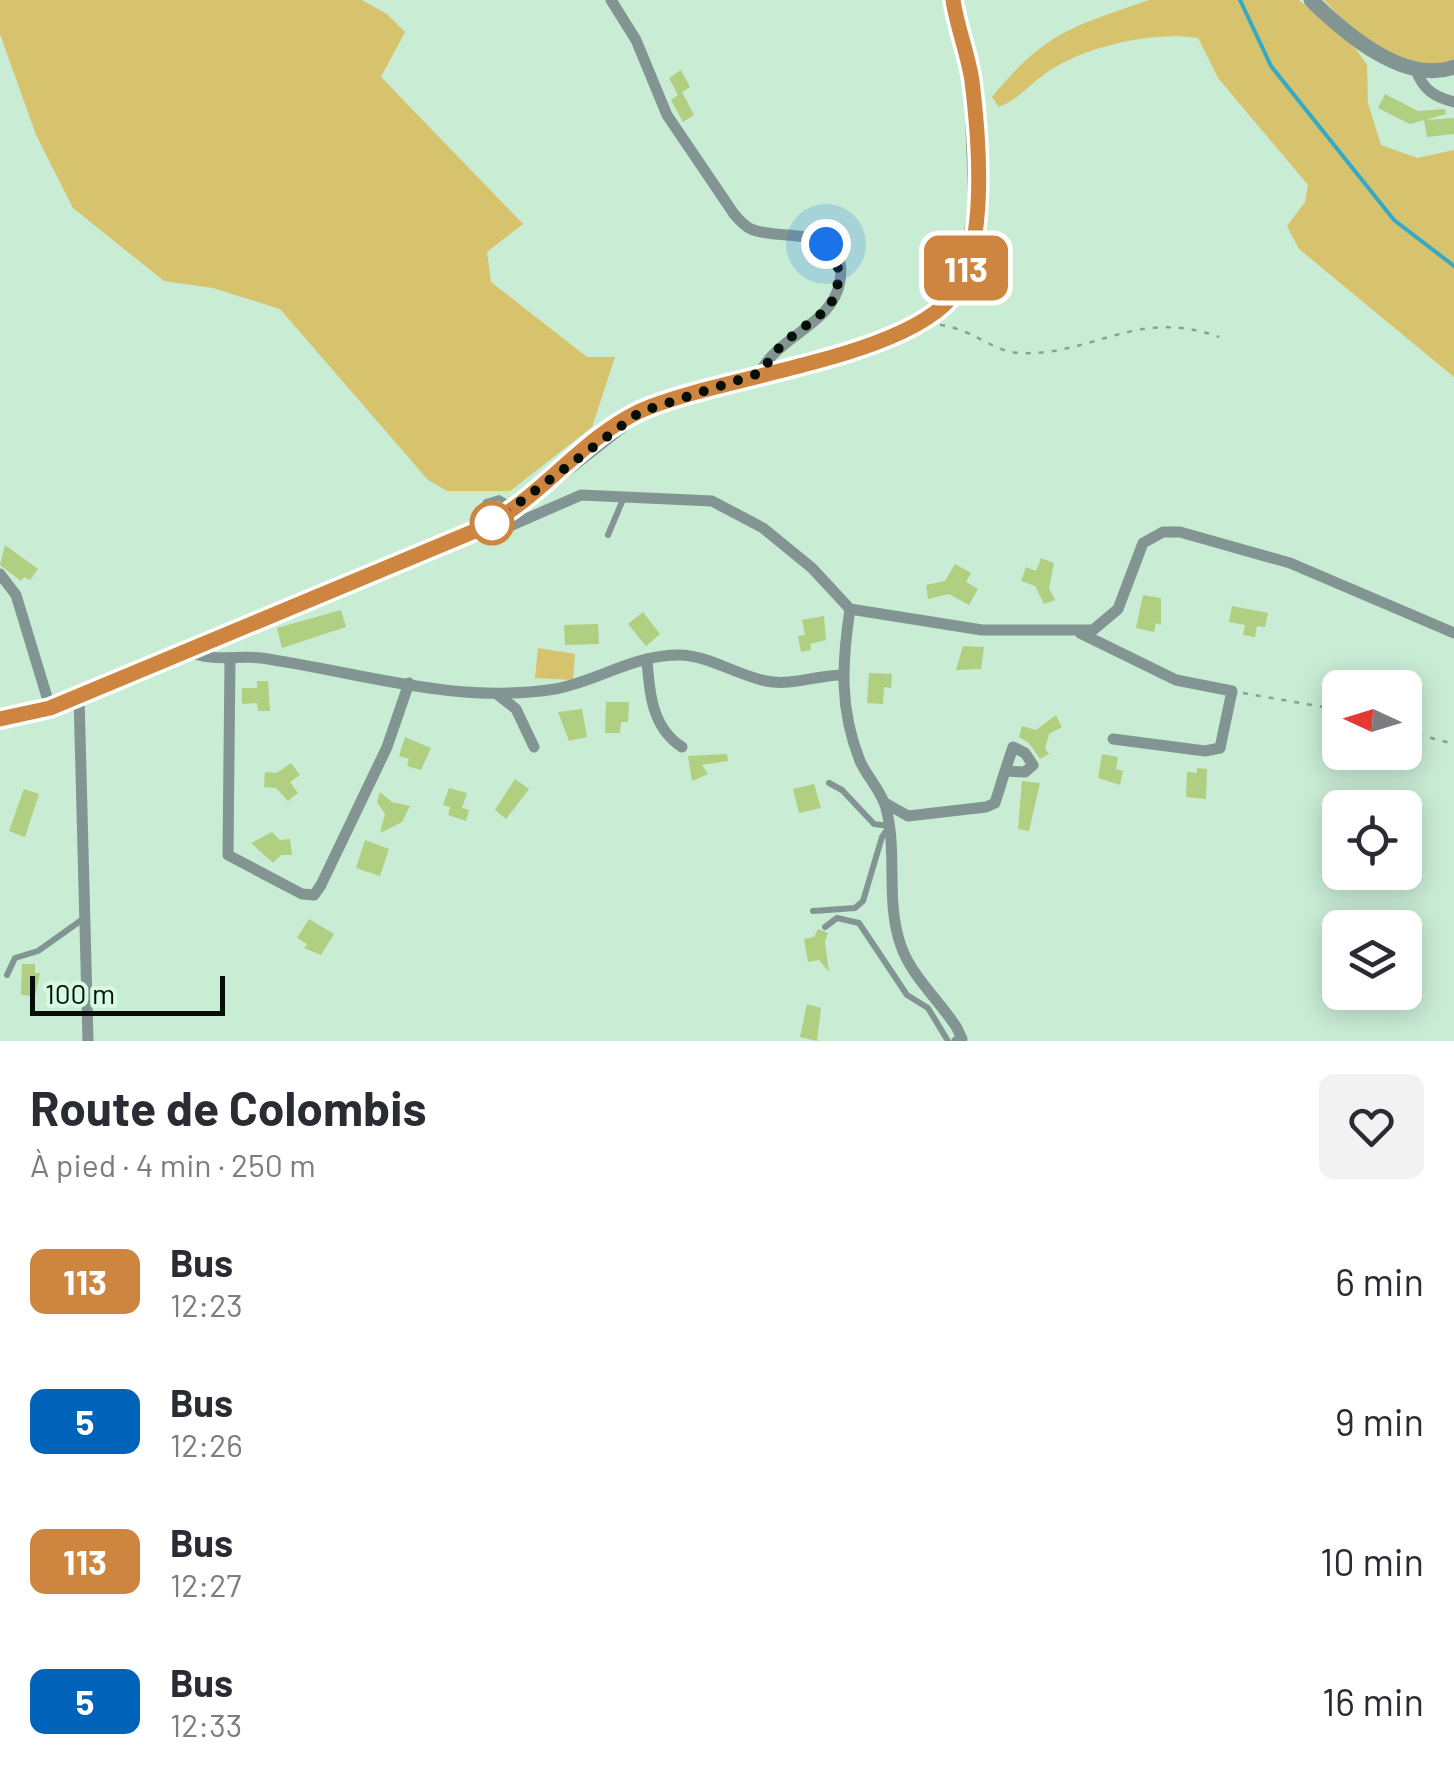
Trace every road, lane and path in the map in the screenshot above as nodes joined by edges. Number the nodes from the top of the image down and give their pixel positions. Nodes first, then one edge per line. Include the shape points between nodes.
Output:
1 (611, 0) edge
2 (953, 0) edge
3 (1312, 0) edge
4 (1454, 68) edge
5 (1416, 70) junction
6 (1454, 102) edge
7 (925, 320) junction
8 (1219, 337) dead end
9 (760, 373) junction
10 (624, 496) junction
11 (488, 525) junction
12 (608, 536) dead end
13 (0, 574) edge
14 (850, 609) junction
15 (1076, 631) junction
16 (1454, 633) edge
17 (187, 650) junction
18 (230, 658) junction
19 (646, 659) junction
20 (840, 675) junction
21 (409, 683) junction
22 (1232, 691) junction
23 (498, 695) junction
24 (79, 696) junction
25 (1322, 707) edge
26 (50, 708) junction
27 (0, 720) edge
28 (1422, 736) edge
29 (1112, 739) dead end
30 (1454, 744) edge
31 (534, 747) dead end
32 (682, 747) dead end
33 (1006, 771) dead end
34 (829, 783) dead end
35 (884, 803) junction
36 (890, 826) junction
37 (813, 911) dead end
38 (86, 918) junction
39 (825, 927) dead end
40 (7, 975) dead end
41 (959, 1040) edge
42 (88, 1041) edge
43 (948, 1041) edge

1 - 9 street via 667,115 734,214 762,233 811,236 836,259 841,274 830,307 782,344
2 - 7 street via 972,78 974,231 955,292
3 - 5 street via 1362,41
4 - 5 street
5 - 6 street via 1436,98
7 - 8 path via 964,328 1018,353 1133,328 1196,328
7 - 9 street via 882,340
9 - 11 street via 640,412
10 - 11 street via 582,495 510,526
10 - 12 lane
10 - 14 street via 728,506 812,568
11 - 17 street
13 - 26 street via 16,595
14 - 15 street via 982,630
14 - 20 street
15 - 16 street via 1093,630 1118,609 1143,543 1180,532 1290,563
15 - 22 street via 1176,680
17 - 18 street
17 - 24 street
18 - 21 street
18 - 21 street via 228,855 314,896 386,747
19 - 20 street via 695,656 788,683
19 - 23 street via 560,688
19 - 32 street via 654,709 666,737
20 - 35 street via 852,738
21 - 23 street
22 - 25 path
22 - 29 street via 1220,748
23 - 31 street via 516,709
24 - 26 street
24 - 38 street
26 - 27 street
28 - 30 path
33 - 35 street via 995,804 986,807 908,816
34 - 36 lane via 874,824
35 - 36 street
36 - 37 lane via 863,901 855,908
36 - 41 street via 892,912 900,944
38 - 40 lane via 38,951 15,958
38 - 42 street
39 - 43 lane via 837,918 859,922 907,995 928,1008

